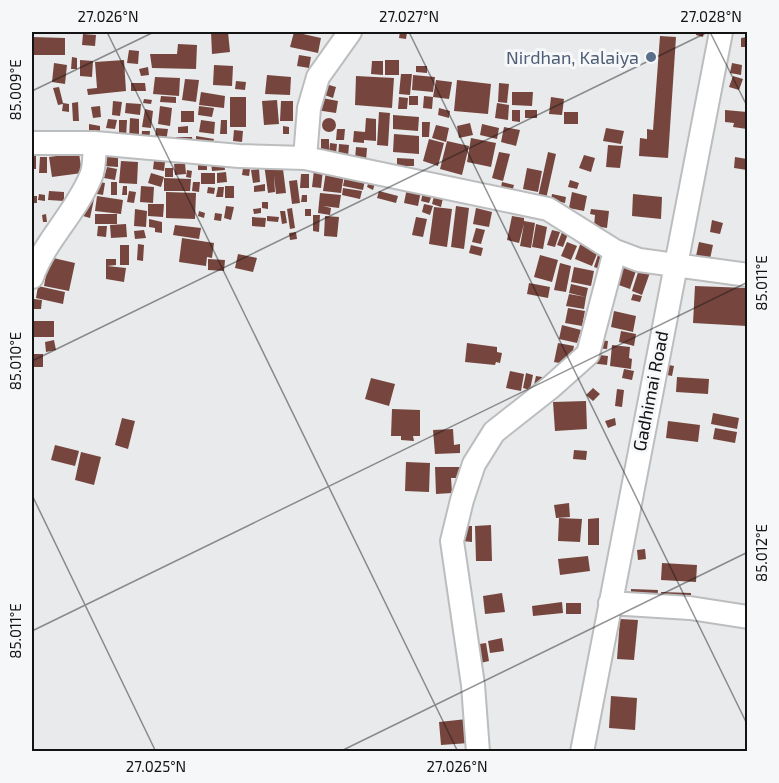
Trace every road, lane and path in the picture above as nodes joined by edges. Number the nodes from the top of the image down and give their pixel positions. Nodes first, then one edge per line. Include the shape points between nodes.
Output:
1 (350, 32) edge
2 (720, 32) edge
3 (32, 143) edge
4 (94, 143) junction
5 (305, 158) junction
6 (615, 251) junction
7 (675, 266) junction
8 (747, 275) edge
9 (32, 277) edge
10 (610, 603) junction
11 (747, 617) edge
12 (478, 752) edge
13 (582, 752) edge

1 - 5 street via 318,77 309,108
2 - 7 street, Gadhimai Road
3 - 4 street
4 - 5 street
4 - 9 street via 92,174 75,208 37,262
5 - 6 street via 548,209
6 - 7 street
6 - 12 street via 588,354 494,432 474,464 462,500 452,541 473,685
7 - 8 street
7 - 10 street, Gadhimai Road
10 - 11 street via 690,608
10 - 13 street, Gadhimai Road

